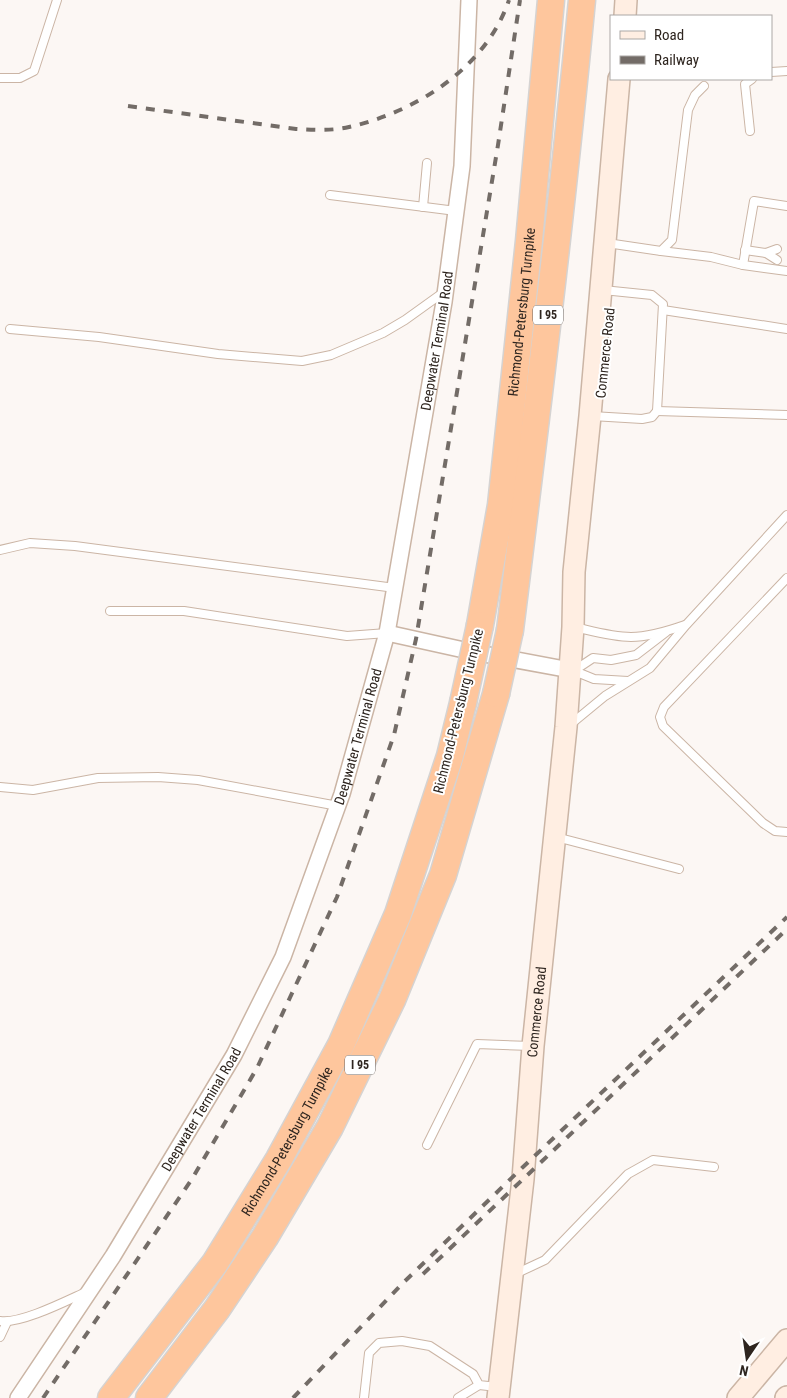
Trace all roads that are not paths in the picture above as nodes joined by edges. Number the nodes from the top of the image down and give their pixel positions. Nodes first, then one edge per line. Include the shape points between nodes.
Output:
1 (57, 0) edge
2 (469, 0) edge
3 (551, 0) edge
4 (582, 0) edge
5 (626, 0) edge
6 (635, 0) edge
7 (625, 15) edge
8 (634, 15) edge
9 (787, 71) edge
10 (772, 72) edge
11 (0, 78) edge
12 (619, 80) edge
13 (630, 80) edge
14 (751, 80) edge
15 (704, 86) dead end
16 (750, 131) dead end
17 (427, 163) dead end
18 (330, 196) dead end
19 (787, 206) edge
20 (423, 207) junction
21 (456, 211) junction
22 (610, 244) junction
23 (777, 249) dead end
24 (745, 250) junction
25 (661, 251) junction
26 (766, 253) junction
27 (777, 260) dead end
28 (742, 264) junction
29 (787, 271) edge
30 (445, 290) junction
31 (606, 290) junction
32 (663, 310) junction
33 (787, 329) edge
34 (10, 330) dead end
35 (657, 411) junction
36 (787, 415) edge
37 (594, 416) junction
38 (787, 514) edge
39 (0, 550) edge
40 (787, 578) edge
41 (395, 588) junction
42 (110, 611) dead end
43 (686, 625) junction
44 (573, 627) junction
45 (387, 632) junction
46 (666, 632) junction
47 (573, 670) junction
48 (628, 681) junction
49 (566, 727) junction
50 (0, 787) edge
51 (338, 806) junction
52 (787, 832) edge
53 (556, 837) junction
54 (679, 869) dead end
55 (533, 1046) junction
56 (427, 1145) dead end
57 (714, 1167) dead end
58 (511, 1276) junction
59 (91, 1290) junction
60 (3, 1321) edge
61 (0, 1337) edge
62 (787, 1340) edge
63 (492, 1390) edge
64 (18, 1398) edge
65 (111, 1398) edge
66 (149, 1398) edge
67 (364, 1398) edge
68 (458, 1398) edge
69 (738, 1398) edge

1 - 11 lane via 34,71 20,78
2 - 21 street, Deepwater Terminal Road via 462,166
3 - 65 highway, Richmond-Petersburg Turnpike / I 95, bridge via 501,505 480,624 450,756 398,914 342,1045 279,1159 215,1263
4 - 66 highway, Richmond-Petersburg Turnpike / I 95, bridge via 510,630 496,694 443,875 392,1000 330,1127 223,1300
5 - 7 main road
6 - 8 main road
9 - 10 lane
12 - 22 main road, Commerce Road
13 - 22 main road, Commerce Road
14 - 16 lane via 745,84
15 - 25 lane via 688,110 672,240
17 - 20 lane
18 - 20 lane
19 - 24 lane via 754,201
20 - 21 lane
21 - 30 street, Deepwater Terminal Road
22 - 25 lane
22 - 31 main road, Commerce Road
23 - 26 lane
24 - 26 lane
24 - 28 lane
25 - 28 lane
26 - 27 lane
28 - 29 lane
30 - 34 lane via 383,333 331,355 302,361
30 - 41 street, Deepwater Terminal Road
31 - 32 lane via 652,295 663,304
31 - 37 main road, Commerce Road
32 - 33 lane
32 - 35 lane
35 - 36 lane
35 - 37 lane via 652,417 642,419
37 - 44 main road, Commerce Road via 574,572
38 - 43 lane
39 - 41 lane via 30,543 75,546
40 - 52 lane via 664,706 660,717 663,726 763,823 775,831
41 - 45 street, Deepwater Terminal Road
42 - 45 lane via 184,611 347,636
43 - 46 lane
43 - 48 lane via 650,668
44 - 46 lane via 612,636
44 - 47 main road, Commerce Road
45 - 47 street
45 - 51 street, Deepwater Terminal Road
46 - 47 lane via 636,655 611,660 593,658
47 - 48 lane via 594,679
47 - 49 main road, Commerce Road
48 - 49 lane
49 - 53 main road, Commerce Road
50 - 51 lane via 33,790 98,778 188,779
51 - 59 street, Deepwater Terminal Road via 283,957 234,1055
53 - 54 lane
53 - 55 main road, Commerce Road
55 - 56 lane via 477,1044
55 - 58 main road, Commerce Road
57 - 58 lane via 653,1160 628,1174 545,1260
58 - 63 main road, Commerce Road
59 - 60 lane via 20,1319
59 - 64 street, Deepwater Terminal Road
60 - 61 lane
62 - 69 main road
63 - 67 lane via 430,1346 402,1341 379,1343 369,1353
63 - 68 lane

